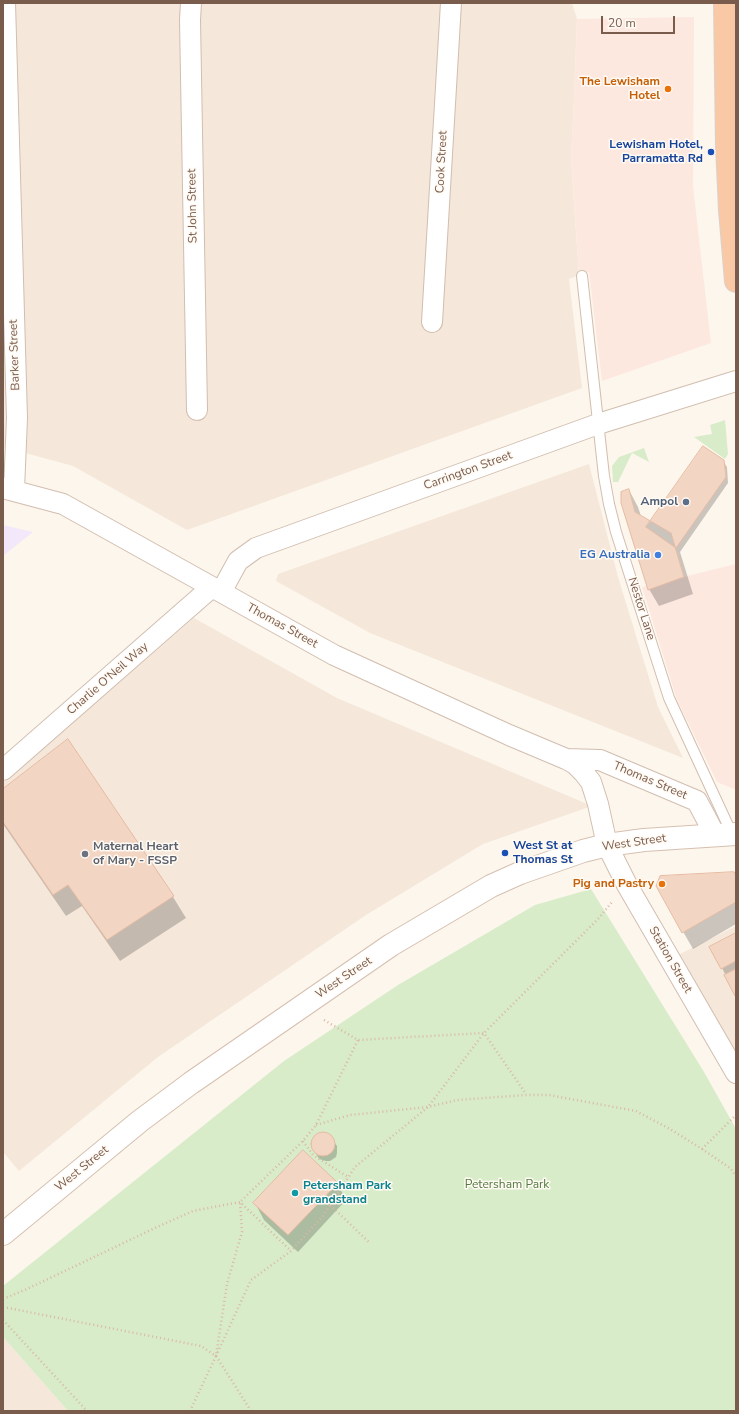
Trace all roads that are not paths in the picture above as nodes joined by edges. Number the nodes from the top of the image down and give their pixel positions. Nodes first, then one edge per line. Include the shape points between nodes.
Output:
1 (5, 3) edge
2 (192, 3) edge
3 (451, 3) edge
4 (725, 3) edge
5 (582, 276) dead end
6 (736, 281) edge
7 (8, 282) edge
8 (432, 322) dead end
9 (736, 381) edge
10 (197, 410) dead end
11 (598, 424) junction
12 (8, 489) edge
13 (217, 590) junction
14 (566, 759) junction
15 (3, 770) edge
16 (728, 834) edge
17 (607, 845) junction
18 (736, 1073) edge
19 (3, 1234) edge

1 - 7 street, Barker Street
2 - 10 street, St John Street via 190,20
3 - 8 street, Cook Street
4 - 6 highway via 727,146
5 - 11 lane, Nestor Lane
7 - 12 street, Barker Street via 17,418
9 - 11 street, Carrington Street
11 - 13 street, Carrington Street via 256,548 238,561
11 - 16 lane, Nestor Lane via 616,532 669,698
12 - 13 street, Thomas Street via 63,504
13 - 14 street, Thomas Street via 334,655
13 - 15 street, Charlie O'Neil Way
14 - 16 street, Thomas Street via 600,760 697,801
14 - 17 street, Thomas Street via 575,764 591,782
16 - 17 main road, West Street
17 - 18 street, Station Street via 627,885
17 - 19 main road, West Street via 520,873 492,886 391,945 191,1083 140,1121

